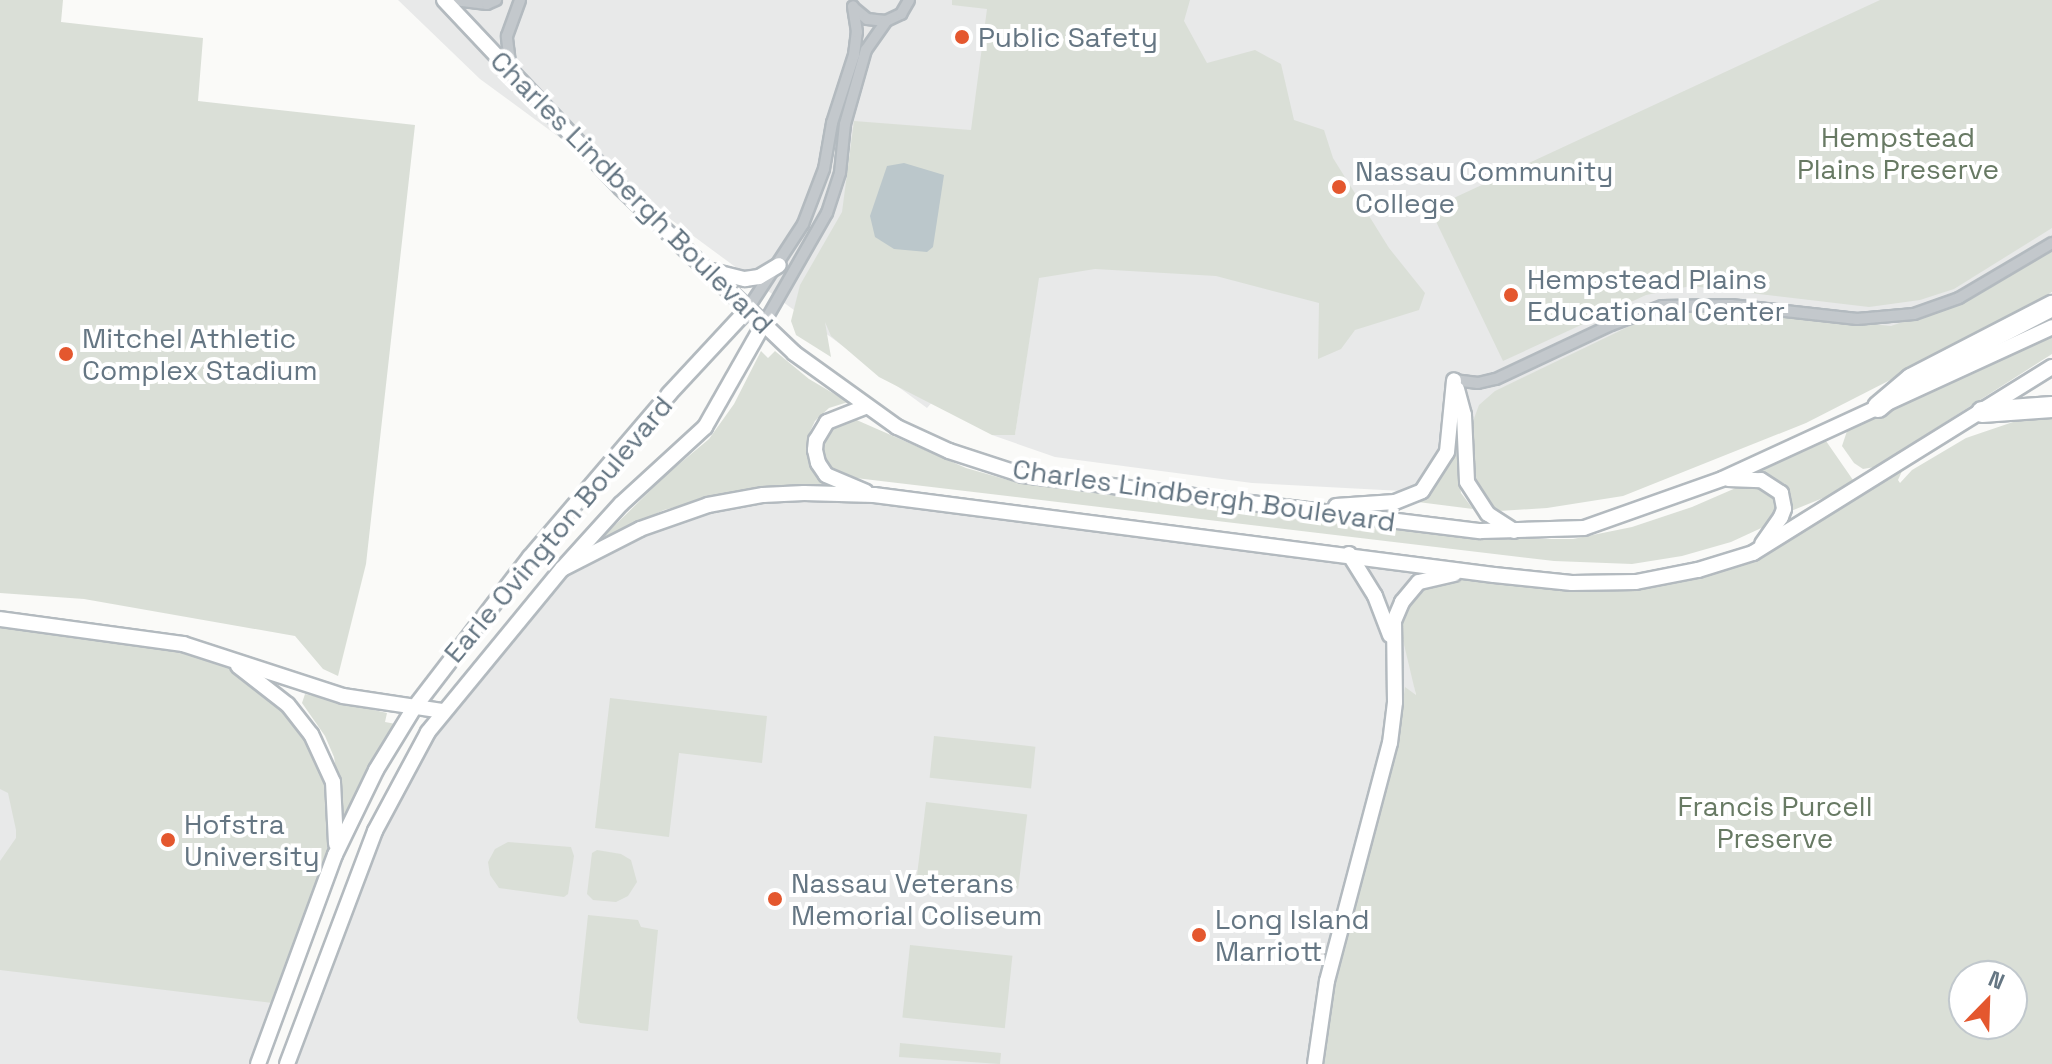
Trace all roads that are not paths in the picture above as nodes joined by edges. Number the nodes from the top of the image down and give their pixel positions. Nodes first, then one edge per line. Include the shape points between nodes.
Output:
1 (444, 0) edge
2 (454, 0) edge
3 (496, 0) edge
4 (520, 0) edge
5 (909, 0) edge
6 (851, 3) edge
7 (886, 21) junction
8 (511, 73) junction
9 (2052, 243) edge
10 (779, 265) junction
11 (707, 269) junction
12 (2052, 306) edge
13 (747, 310) junction
14 (763, 325) junction
15 (2052, 327) edge
16 (2052, 367) edge
17 (1454, 380) junction
18 (865, 407) junction
19 (1878, 407) junction
20 (2052, 407) edge
21 (1982, 412) junction
22 (1722, 479) junction
23 (874, 495) junction
24 (1290, 508) junction
25 (1514, 531) junction
26 (1753, 553) junction
27 (1349, 554) junction
28 (562, 569) junction
29 (1494, 575) junction
30 (0, 619) edge
31 (1393, 643) junction
32 (225, 657) junction
33 (414, 708) junction
34 (442, 711) junction
35 (335, 855) junction
36 (258, 1064) edge
37 (287, 1064) edge
38 (1315, 1064) edge

1 - 8 main road, Charles Lindbergh Boulevard
2 - 3 street
4 - 8 street via 507,36
5 - 7 street, Earle Ovington Boulevard via 901,14
6 - 7 street via 867,19
6 - 10 street, Earle Ovington Boulevard via 857,32 854,55 824,169 803,224
7 - 14 street, Earle Ovington Boulevard via 863,60 827,213
8 - 11 main road, Charles Lindbergh Boulevard
9 - 17 street via 1959,298 1914,314 1857,319 1731,305 1662,306 1510,373
10 - 11 main road via 745,279
10 - 13 street, Earle Ovington Boulevard
11 - 13 main road, Charles Lindbergh Boulevard
12 - 19 highway via 1911,379
13 - 14 main road, Charles Lindbergh Boulevard
13 - 33 main road, Earle Ovington Boulevard via 530,557
14 - 18 main road, Charles Lindbergh Boulevard
14 - 28 main road, Earle Ovington Boulevard via 705,427 621,504
15 - 19 main road, Charles Lindbergh Boulevard
16 - 21 main road, Charles Lindbergh Boulevard
17 - 24 main road via 1447,452 1422,491 1395,502
17 - 25 main road via 1464,415 1467,482 1488,514
18 - 23 main road via 827,422 815,450 826,475
18 - 24 main road, Charles Lindbergh Boulevard via 949,451 1023,475
19 - 22 main road, Charles Lindbergh Boulevard
20 - 21 highway
21 - 26 main road, Charles Lindbergh Boulevard
22 - 25 main road, Charles Lindbergh Boulevard via 1584,528
22 - 26 main road via 1761,480 1781,493 1781,517
23 - 27 main road, Charles Lindbergh Boulevard
23 - 28 main road, Charles Lindbergh Boulevard via 763,495 708,505 640,529
24 - 25 main road, Charles Lindbergh Boulevard
26 - 29 main road, Charles Lindbergh Boulevard via 1636,582 1572,583
27 - 29 main road, Charles Lindbergh Boulevard
27 - 31 main road via 1375,596
28 - 34 main road, Earle Ovington Boulevard
29 - 31 main road via 1443,574 1419,582 1397,612
30 - 32 main road via 183,644
31 - 38 main road via 1390,743 1327,981
32 - 33 main road via 343,696
32 - 35 main road via 288,705 311,734 336,797
33 - 34 main road
33 - 35 main road, Earle Ovington Boulevard via 376,770
34 - 37 main road, Earle Ovington Boulevard via 375,831
35 - 36 main road, Earle Ovington Boulevard

